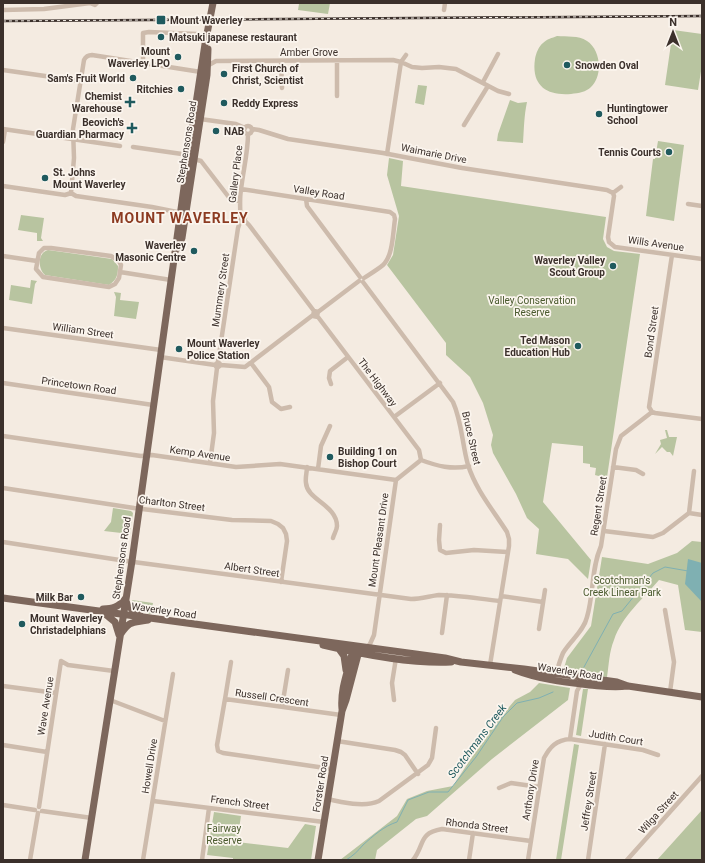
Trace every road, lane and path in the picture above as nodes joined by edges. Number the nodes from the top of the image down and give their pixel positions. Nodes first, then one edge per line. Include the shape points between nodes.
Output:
1 (9, 3) edge
2 (90, 3) edge
3 (97, 3) edge
4 (213, 3) edge
5 (445, 3) edge
6 (6, 10) edge
7 (444, 10) dead end
8 (209, 27) junction
9 (197, 34) dead end
10 (498, 54) dead end
11 (406, 55) dead end
12 (208, 56) junction
13 (216, 61) junction
14 (281, 61) junction
15 (336, 61) junction
16 (401, 62) junction
17 (144, 63) junction
18 (207, 66) junction
19 (3, 70) edge
20 (201, 72) junction
21 (80, 81) junction
22 (482, 82) junction
23 (488, 86) junction
24 (282, 88) dead end
25 (509, 94) dead end
26 (337, 96) dead end
27 (197, 119) junction
28 (464, 125) dead end
29 (245, 128) junction
30 (252, 129) junction
31 (4, 130) edge
32 (248, 134) junction
33 (72, 138) junction
34 (3, 142) edge
35 (120, 146) dead end
36 (133, 147) dead end
37 (387, 154) junction
38 (191, 157) junction
39 (4, 186) edge
40 (621, 187) dead end
41 (241, 189) junction
42 (71, 192) junction
43 (613, 193) junction
44 (306, 199) junction
45 (240, 201) junction
46 (688, 204) dead end
47 (702, 206) edge
48 (183, 213) junction
49 (394, 215) joint
50 (242, 220) junction
51 (672, 255) junction
52 (3, 256) edge
53 (702, 259) edge
54 (37, 261) junction
55 (120, 272) junction
56 (171, 280) junction
57 (361, 280) junction
58 (316, 314) junction
59 (3, 328) edge
60 (160, 354) junction
61 (348, 357) junction
62 (251, 363) junction
63 (218, 365) junction
64 (3, 383) edge
65 (440, 383) junction
66 (330, 384) dead end
67 (153, 405) junction
68 (290, 407) dead end
69 (652, 412) junction
70 (394, 417) junction
71 (702, 419) edge
72 (330, 426) dead end
73 (3, 436) edge
74 (146, 456) junction
75 (421, 460) junction
76 (210, 463) junction
77 (468, 466) junction
78 (307, 467) junction
79 (614, 467) junction
80 (318, 468) junction
81 (694, 471) dead end
82 (643, 474) dead end
83 (396, 480) junction
84 (3, 488) edge
85 (138, 508) junction
86 (689, 513) junction
87 (702, 515) edge
88 (440, 525) dead end
89 (604, 530) junction
90 (333, 538) dead end
91 (3, 542) edge
92 (507, 552) junction
93 (132, 561) junction
94 (282, 582) junction
95 (545, 590) dead end
96 (380, 595) junction
97 (447, 596) junction
98 (3, 598) edge
99 (500, 598) junction
100 (125, 599) junction
101 (543, 602) junction
102 (92, 610) junction
103 (666, 610) dead end
104 (103, 612) junction
105 (123, 615) junction
106 (142, 617) junction
107 (155, 619) junction
108 (539, 629) dead end
109 (442, 633) dead end
110 (374, 635) junction
111 (119, 637) junction
112 (298, 639) junction
113 (339, 649) junction
114 (358, 649) junction
115 (377, 652) junction
116 (396, 655) junction
117 (231, 662) dead end
118 (490, 665) junction
119 (288, 670) dead end
120 (354, 670) junction
121 (114, 671) junction
122 (172, 674) dead end
123 (346, 674) junction
124 (558, 677) junction
125 (578, 684) junction
126 (3, 686) edge
127 (628, 686) junction
128 (670, 692) junction
129 (56, 693) junction
130 (702, 697) edge
131 (225, 699) junction
132 (110, 700) junction
133 (394, 700) dead end
134 (282, 707) junction
135 (341, 713) junction
136 (165, 721) junction
137 (436, 728) dead end
138 (570, 739) junction
139 (336, 741) junction
140 (605, 744) junction
141 (3, 745) edge
142 (47, 752) junction
143 (658, 755) dead end
144 (332, 769) junction
145 (418, 774) junction
146 (702, 776) edge
147 (539, 787) junction
148 (499, 788) dead end
149 (327, 800) junction
150 (153, 801) junction
151 (3, 805) edge
152 (209, 808) junction
153 (38, 810) junction
154 (92, 818) junction
155 (324, 822) junction
156 (473, 833) junction
157 (531, 841) junction
158 (30, 860) edge
159 (85, 860) edge
160 (143, 860) edge
161 (202, 860) edge
162 (318, 860) edge
163 (413, 860) edge
164 (469, 860) edge
165 (528, 860) edge
166 (588, 860) edge
167 (627, 860) edge

1 - 6 street
2 - 3 street
2 - 6 street via 44,9
4 - 8 main road, Stephensons Road
5 - 7 street
8 - 12 main road, Stephensons Road
8 - 20 main road, Stephensons Road
9 - 17 street via 143,33
10 - 22 street
11 - 16 street
12 - 13 street
12 - 18 main road, Stephensons Road
13 - 14 street, Amber Grove
13 - 18 street, Amber Grove
14 - 15 street, Amber Grove
14 - 24 street
15 - 16 street, Amber Grove
15 - 26 street
16 - 22 street, Amber Grove via 412,67 456,69
16 - 37 street
17 - 20 street
17 - 21 street via 88,55 84,60
18 - 27 main road, Stephensons Road
19 - 21 street
20 - 27 main road, Stephensons Road
21 - 33 street
22 - 23 street, Amber Grove
23 - 25 street, Amber Grove
23 - 28 street
27 - 29 street via 236,124
27 - 38 main road, Stephensons Road
29 - 30 street via 249,126
29 - 32 street via 244,131
30 - 32 street
30 - 37 street, Waimarie Drive via 288,139
31 - 33 street
31 - 34 street
32 - 41 street, Gallery Place
33 - 35 street
33 - 42 street via 74,158
36 - 38 street
37 - 43 street, Waimarie Drive
38 - 45 street via 201,161 231,200
38 - 48 main road, Stephensons Road
39 - 42 street via 65,195
40 - 43 street
41 - 44 street, Valley Road
41 - 45 street, Gallery Place
42 - 48 street via 76,196
43 - 51 street, Wills Avenue via 609,242 615,247
44 - 49 street, Valley Road via 390,212
44 - 57 street, Bruce Street via 307,206
45 - 50 street, Gallery Place via 239,211
46 - 47 street
48 - 56 main road, Stephensons Road
49 - 57 street, William Street via 388,260
50 - 58 street, The Highway via 249,224
50 - 63 street, Mummery Street via 238,228
51 - 53 street, Wills Avenue
51 - 69 street, Bond Street via 649,407
52 - 54 street
54 - 55 street via 39,253 44,248 51,248 110,256 119,261
54 - 55 street via 36,269 43,277 109,287 115,284
55 - 56 street
56 - 60 main road, Stephensons Road
57 - 58 street, William Street
57 - 65 street, Bruce Street
58 - 61 street, The Highway
58 - 62 street, William Street
59 - 60 street, William Street
60 - 63 street, William Street
60 - 67 main road, Stephensons Road
61 - 66 street via 330,372
61 - 70 street, The Highway
62 - 63 street, William Street via 241,368
62 - 68 street via 268,387 272,402 281,409
63 - 76 street, Mummery Street via 213,401 214,433
64 - 67 street, Princetown Road
65 - 70 street
65 - 77 street, Bruce Street via 455,407
67 - 74 main road, Stephensons Road
69 - 71 street
69 - 79 street, Regent Street via 621,436 616,449
70 - 75 street, The Highway via 419,450
72 - 80 street via 321,446
73 - 74 street, Kemp Avenue
74 - 76 street, Kemp Avenue
74 - 85 main road, Stephensons Road
75 - 77 street via 448,468
75 - 83 street, Mount Pleasant Drive
76 - 78 street, Kemp Avenue via 236,467 280,464
77 - 92 street, Bruce Street via 480,491 507,532
78 - 80 street, Kemp Avenue
78 - 90 street via 306,484 309,490 334,517 337,528
79 - 82 street via 636,470
79 - 89 street, Regent Street
80 - 83 street, Kemp Avenue
81 - 86 street
83 - 96 street, Mount Pleasant Drive
84 - 85 street, Charlton Street
85 - 93 main road, Stephensons Road
85 - 94 street, Charlton Street via 232,520 271,521 278,524 286,534
86 - 87 street
86 - 89 street via 663,533 652,537
88 - 92 street via 440,550 446,553 474,550
89 - 124 street, Regent Street via 596,557 587,617 558,665
91 - 93 street, Albert Street
92 - 99 street, Bruce Street
93 - 94 street, Albert Street
93 - 100 main road, Stephensons Road
94 - 96 street, Albert Street
95 - 101 street
96 - 97 street, Albert Street via 417,599
96 - 110 street, Mount Pleasant Drive
97 - 99 street, Albert Street
97 - 109 street
98 - 102 main road, Waverley Road
99 - 101 street, Albert Street
99 - 118 street, Bruce Street
100 - 102 main road via 111,610
100 - 105 main road, Stephensons Road
100 - 106 main road via 128,606
101 - 108 street
102 - 104 main road, Waverley Road
103 - 128 street via 674,662
104 - 105 main road, Waverley Road
104 - 111 main road via 115,622
105 - 106 main road, Waverley Road
105 - 111 main road, Stephensons Road
106 - 107 main road, Waverley Road
107 - 111 main road via 128,624
107 - 112 main road, Waverley Road
110 - 114 street, Mount Pleasant Drive via 370,644
110 - 115 street, Mount Pleasant Drive
111 - 121 main road, Stephensons Road
112 - 113 main road, Waverley Road
112 - 114 main road, Waverley Road
113 - 114 main road, Waverley Road
113 - 123 main road via 344,656
114 - 115 main road, Waverley Road
114 - 120 main road, Forster Road
114 - 123 main road, Forster Road
115 - 116 main road, Waverley Road
115 - 120 main road via 362,660
116 - 118 main road, Waverley Road via 445,658
116 - 133 street via 392,683
117 - 131 street
118 - 124 main road, Waverley Road via 524,674
119 - 134 street
120 - 135 main road, Forster Road
121 - 129 street, Wave Avenue via 68,665 61,661
121 - 132 main road, Stephensons Road
122 - 136 street, Howell Drive
123 - 135 main road, Forster Road
124 - 125 main road, Waverley Road
124 - 127 main road, Waverley Road via 617,682
125 - 127 main road, Waverley Road via 618,688
125 - 138 street
126 - 129 street
127 - 128 main road, Waverley Road
128 - 130 main road, Waverley Road
129 - 142 street, Wave Avenue
131 - 134 street, Russell Crescent
131 - 144 street, Russell Crescent via 218,751
132 - 136 street
132 - 154 main road, Stephensons Road
134 - 135 street, Russell Crescent
135 - 139 main road, Forster Road
136 - 150 street, Howell Drive
137 - 145 street via 432,758
138 - 140 street, Judith Court
138 - 147 street, Anthony Drive via 557,742 550,748 544,758
139 - 144 main road, Forster Road
139 - 145 street via 401,752
140 - 143 street, Judith Court
140 - 166 street, Jeffrey Street
141 - 142 street
142 - 153 street, Wave Avenue
144 - 149 main road, Forster Road
145 - 149 street via 373,804
146 - 167 street, Wilga Street
147 - 148 street via 511,783
147 - 157 street, Anthony Drive
149 - 155 main road, Forster Road
150 - 152 street, French Street
150 - 160 street, Howell Drive
151 - 153 street
152 - 155 street, French Street
152 - 161 street
153 - 154 street
153 - 158 street, Wave Avenue
154 - 159 main road, Stephensons Road
155 - 162 main road, Forster Road
156 - 157 street, Rhonda Street
156 - 163 street, Rhonda Street via 442,828 434,830 427,834
156 - 164 street
157 - 165 street, Anthony Drive

